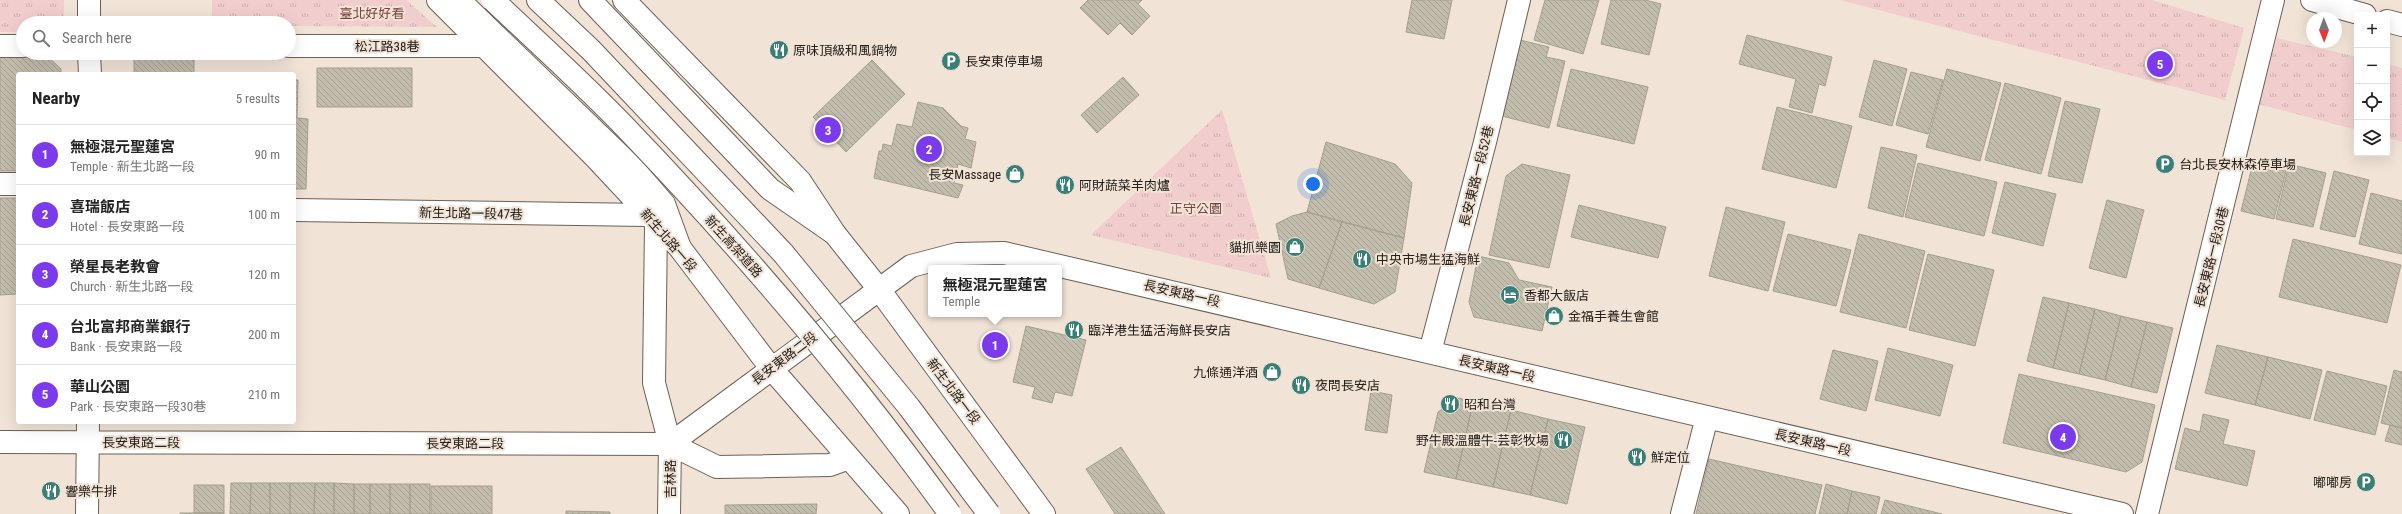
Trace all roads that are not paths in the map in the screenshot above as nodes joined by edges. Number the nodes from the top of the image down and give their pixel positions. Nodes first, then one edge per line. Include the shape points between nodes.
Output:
1 (89, 0) edge
2 (438, 0) edge
3 (459, 0) edge
4 (493, 0) edge
5 (538, 0) edge
6 (590, 0) edge
7 (624, 0) edge
8 (1519, 0) edge
9 (2273, 0) edge
10 (2312, 0) edge
11 (2354, 12) edge
12 (89, 16) edge
13 (2390, 22) edge
14 (2402, 26) edge
15 (0, 46) edge
16 (16, 46) edge
17 (296, 46) edge
18 (485, 46) junction
19 (90, 60) edge
20 (90, 72) edge
21 (0, 184) edge
22 (16, 184) edge
23 (296, 210) edge
24 (652, 220) junction
25 (834, 234) junction
26 (680, 248) junction
27 (1056, 265) edge
28 (1062, 266) edge
29 (878, 288) junction
30 (1430, 352) junction
31 (771, 368) junction
32 (1707, 417) junction
33 (88, 432) edge
34 (0, 442) edge
35 (670, 444) junction
36 (849, 458) junction
37 (88, 514) edge
38 (670, 514) edge
39 (898, 514) edge
40 (950, 514) edge
41 (989, 514) edge
42 (1044, 514) edge
43 (1682, 514) edge
44 (2122, 514) edge
45 (2147, 514) edge

1 - 12 main road
2 - 18 main road, 新生北路一段
3 - 26 main road via 633,168 664,204
4 - 40 main road, 新生高架道路, bridge via 624,127 762,276 895,438
5 - 41 main road, bridge via 591,50 783,253 909,407
6 - 25 main road via 770,189
7 - 25 main road, 新生北路一段 via 800,181
8 - 30 main road, 長安東路一段52巷
9 - 45 main road, 長安東路一段30巷
10 - 11 main road
13 - 14 main road
15 - 16 main road
17 - 18 main road, 松江路38巷
18 - 24 main road, 新生北路一段 via 596,158
19 - 20 main road
21 - 22 main road
23 - 24 main road, 新生北路一段47巷
24 - 26 main road, 新生北路一段
24 - 35 main road, 吉林路 via 654,383
25 - 29 main road, 新生北路一段
26 - 31 main road, 新生北路一段
27 - 29 main road, 長安東路一段 via 1004,253 957,254 911,266
28 - 30 main road, 長安東路一段
29 - 31 main road, 長安東路二段
29 - 42 main road, 新生北路一段
30 - 32 main road, 長安東路一段
31 - 35 main road, 長安東路二段
31 - 36 main road, 新生北路一段
32 - 43 main road
32 - 44 main road, 長安東路一段
33 - 34 main road, 長安東路二段
33 - 35 main road, 長安東路二段
33 - 37 main road
35 - 36 main road via 717,466 830,465
35 - 38 main road, 吉林路
36 - 39 main road, 新生北路一段

